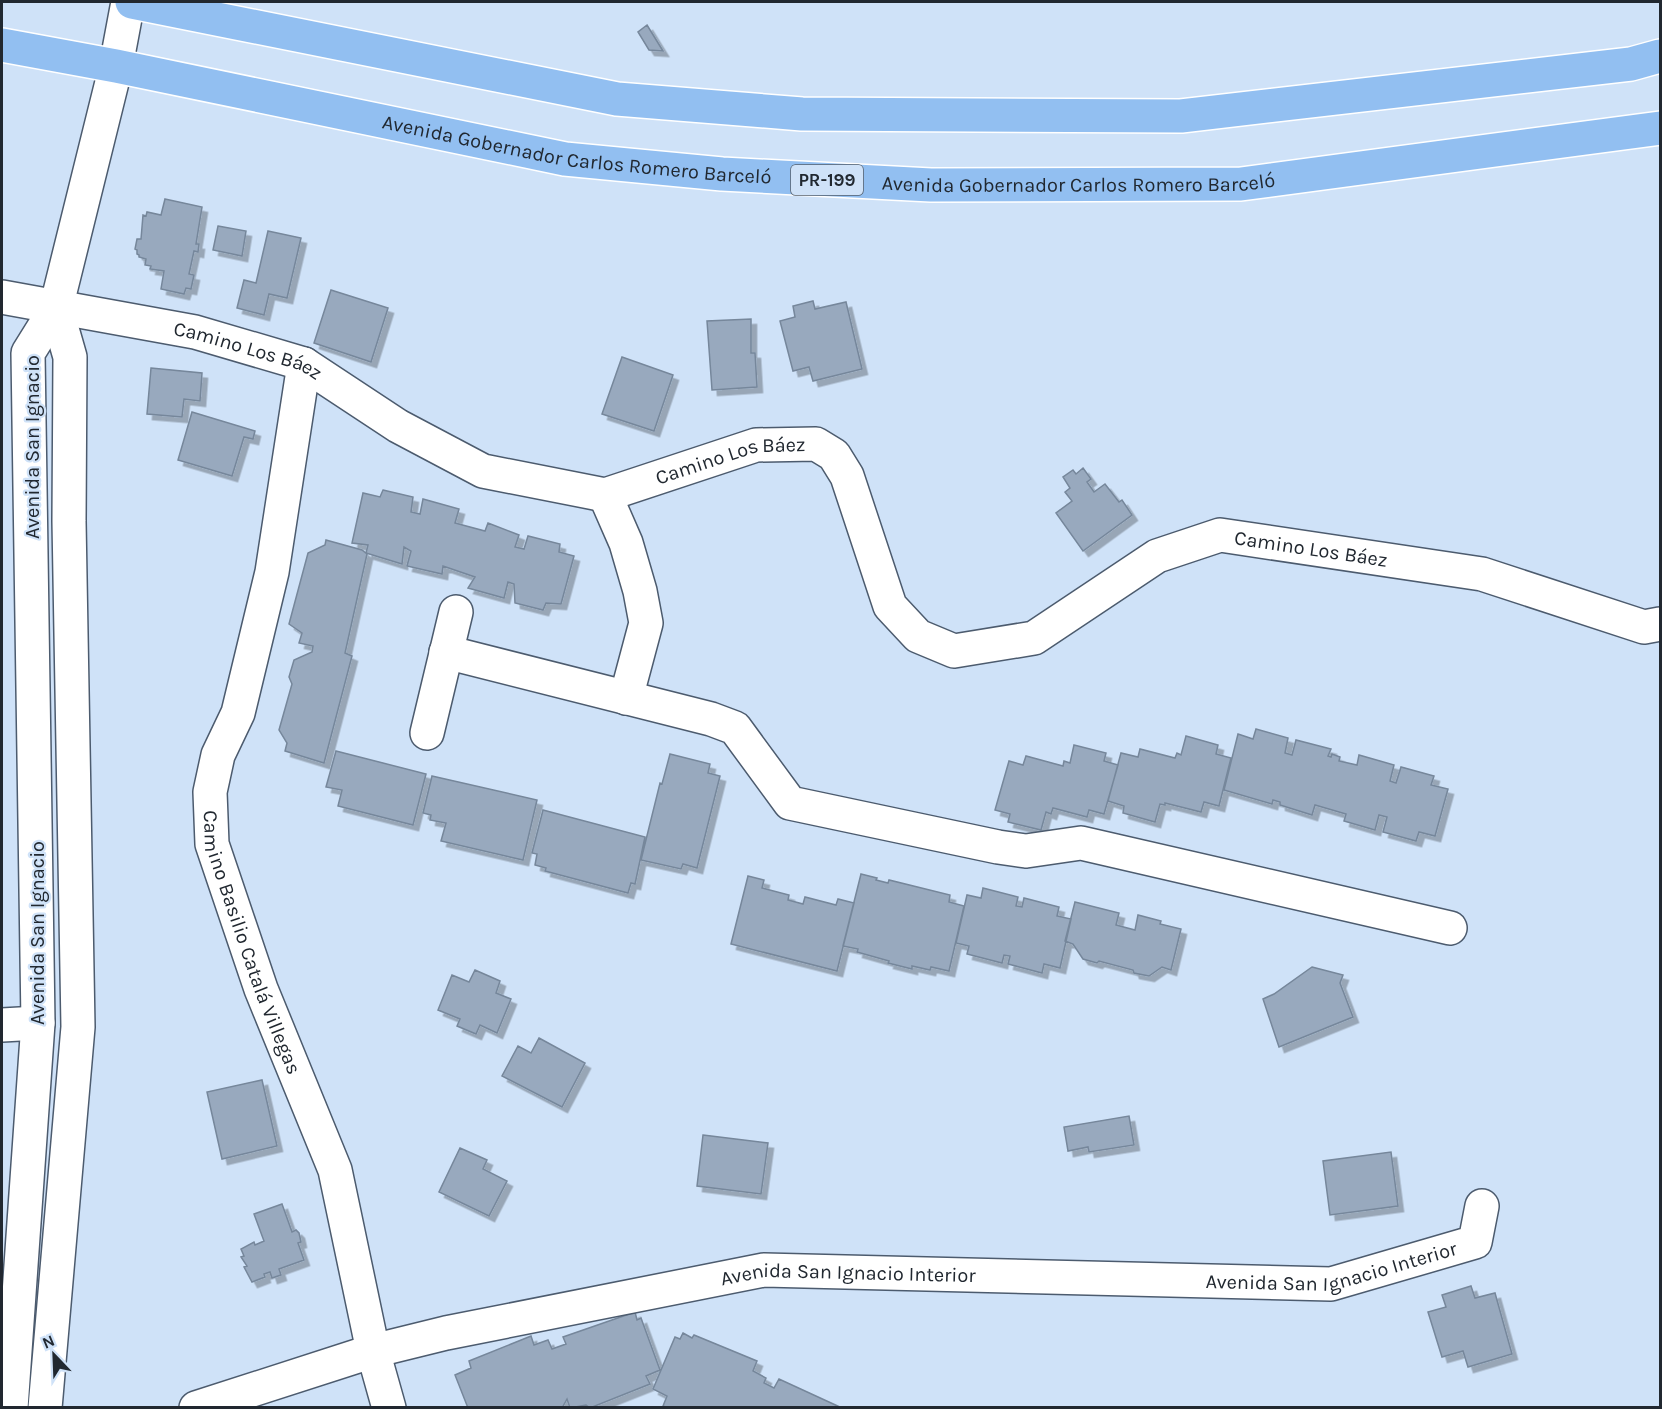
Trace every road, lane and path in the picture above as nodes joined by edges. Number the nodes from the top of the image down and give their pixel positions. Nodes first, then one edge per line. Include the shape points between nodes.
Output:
1 (130, 2) edge
2 (2, 45) edge
3 (1660, 56) edge
4 (116, 66) junction
5 (1660, 128) edge
6 (2, 297) edge
7 (56, 308) junction
8 (304, 364) junction
9 (605, 495) junction
10 (456, 612) dead end
11 (1660, 624) edge
12 (446, 652) junction
13 (626, 698) junction
14 (427, 733) dead end
15 (1450, 928) dead end
16 (38, 1023) junction
17 (2, 1025) edge
18 (1482, 1206) dead end
19 (373, 1351) junction
20 (11, 1407) edge
21 (45, 1407) edge
22 (196, 1407) edge
23 (389, 1407) edge

1 - 3 main road via 616,99 802,114 1181,116 1630,64
1 - 4 street
2 - 4 main road, Avenida Gobernador Carlos Romero Barceló / PR-199
4 - 5 main road, Avenida Gobernador Carlos Romero Barceló / PR-199 via 565,159 722,174 931,185 1241,184
4 - 7 street
6 - 7 street, Camino Los Báez
7 - 8 street, Camino Los Báez via 195,332
7 - 16 street, Avenida San Ignacio via 28,353
7 - 21 street, Avenida San Ignacio via 70,357 78,1027
8 - 9 street, Camino Los Báez via 398,426 483,471
8 - 19 street, Camino Basilio Catalá Villegas via 272,572 238,712 218,755 210,792 212,844 261,989 335,1170
9 - 11 street, Camino Los Báez via 756,445 816,444 834,455 848,476 890,606 918,636 954,651 1034,638 1157,556 1220,535 1482,574 1644,627
9 - 13 street via 626,543 646,622
10 - 12 street
12 - 13 street
12 - 14 street
13 - 15 street via 735,728 789,803 1026,851 1081,843
16 - 17 street
16 - 20 street, Avenida San Ignacio
18 - 19 street, Avenida San Ignacio Interior via 1475,1242 1330,1284 764,1270
19 - 22 street, Avenida San Ignacio Interior
19 - 23 street, Camino Basilio Catalá Villegas

